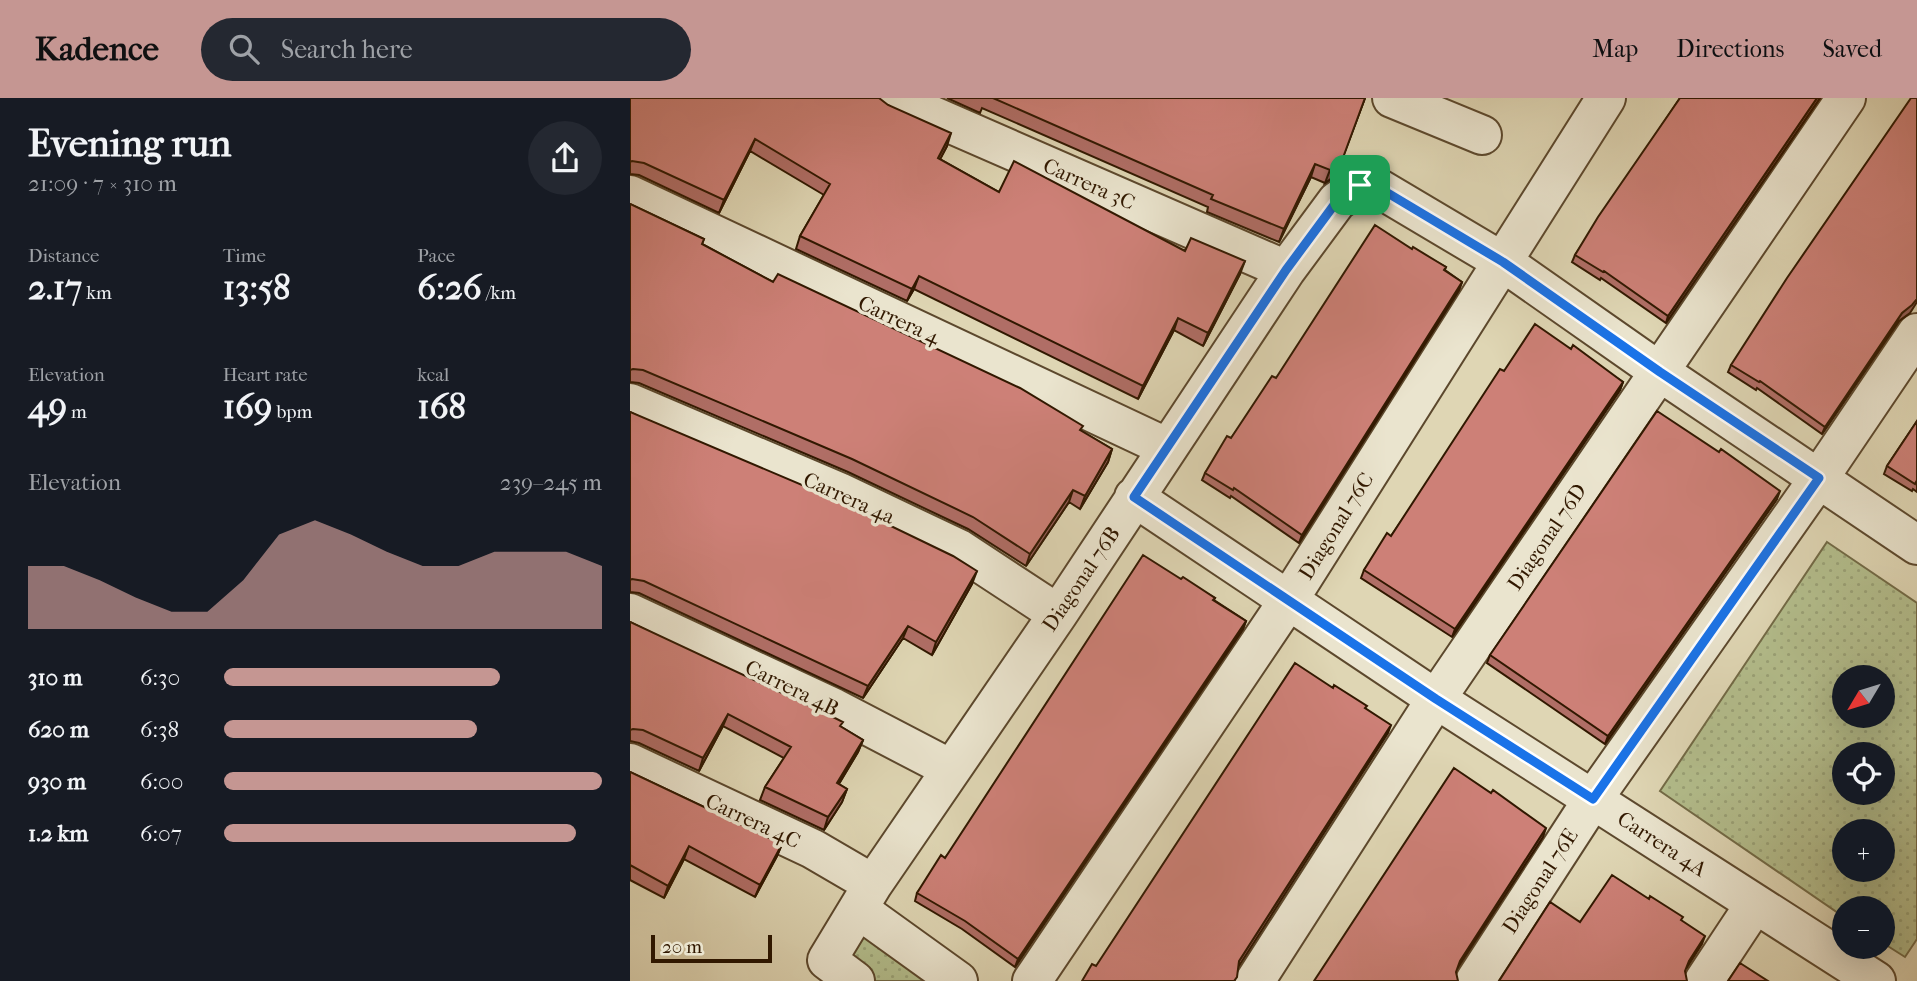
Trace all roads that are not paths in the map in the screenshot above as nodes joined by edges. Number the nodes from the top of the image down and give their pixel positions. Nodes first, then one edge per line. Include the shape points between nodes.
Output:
1 (892, 98) edge
2 (1392, 98) edge
3 (1606, 98) edge
4 (1846, 98) edge
5 (1482, 135) dead end
6 (630, 195) edge
7 (1503, 262) junction
8 (1286, 270) junction
9 (1917, 333) edge
10 (1660, 372) junction
11 (630, 403) edge
12 (1168, 448) junction
13 (1819, 478) junction
14 (1134, 497) junction
15 (1917, 544) edge
16 (1288, 601) junction
17 (630, 613) edge
18 (1058, 614) junction
19 (1436, 699) junction
20 (630, 764) edge
21 (951, 769) junction
22 (1593, 799) junction
23 (866, 896) junction
24 (1755, 904) junction
25 (841, 970) edge
26 (957, 981) edge
27 (1032, 981) edge
28 (1255, 981) edge
29 (1475, 981) edge
30 (1704, 981) edge
31 (1875, 981) edge

1 - 8 street, Carrera 3C
2 - 5 street
3 - 7 street, Diagonal 76C
4 - 10 street, Diagonal 76D
6 - 12 street, Carrera 4
7 - 8 street, Diagonal 76B via 1376,186 1360,185 1337,201
7 - 10 street
7 - 16 street, Diagonal 76C
8 - 12 street, Diagonal 76B
9 - 13 street, Diagonal 76E
10 - 13 street
10 - 19 street, Diagonal 76D
11 - 18 street, Carrera 4a via 959,549
12 - 14 street, Diagonal 76B
13 - 15 street
13 - 22 street, Diagonal 76E
14 - 16 street, Carrera 4A
14 - 18 street, Diagonal 76B
16 - 19 street, Carrera 4A
16 - 27 street, Diagonal 76C
17 - 21 street, Carrera 4B via 834,708
18 - 21 street, Diagonal 76B
19 - 22 street, Carrera 4A
19 - 28 street, Diagonal 76D
20 - 23 street, Carrera 4C via 813,849
21 - 23 street, Diagonal 76B
22 - 24 street, Carrera 4A
22 - 29 street, Diagonal 76E
23 - 25 street, Diagonal 76B
23 - 26 street, Carrera 4C
24 - 30 street
24 - 31 street, Carrera 4A

